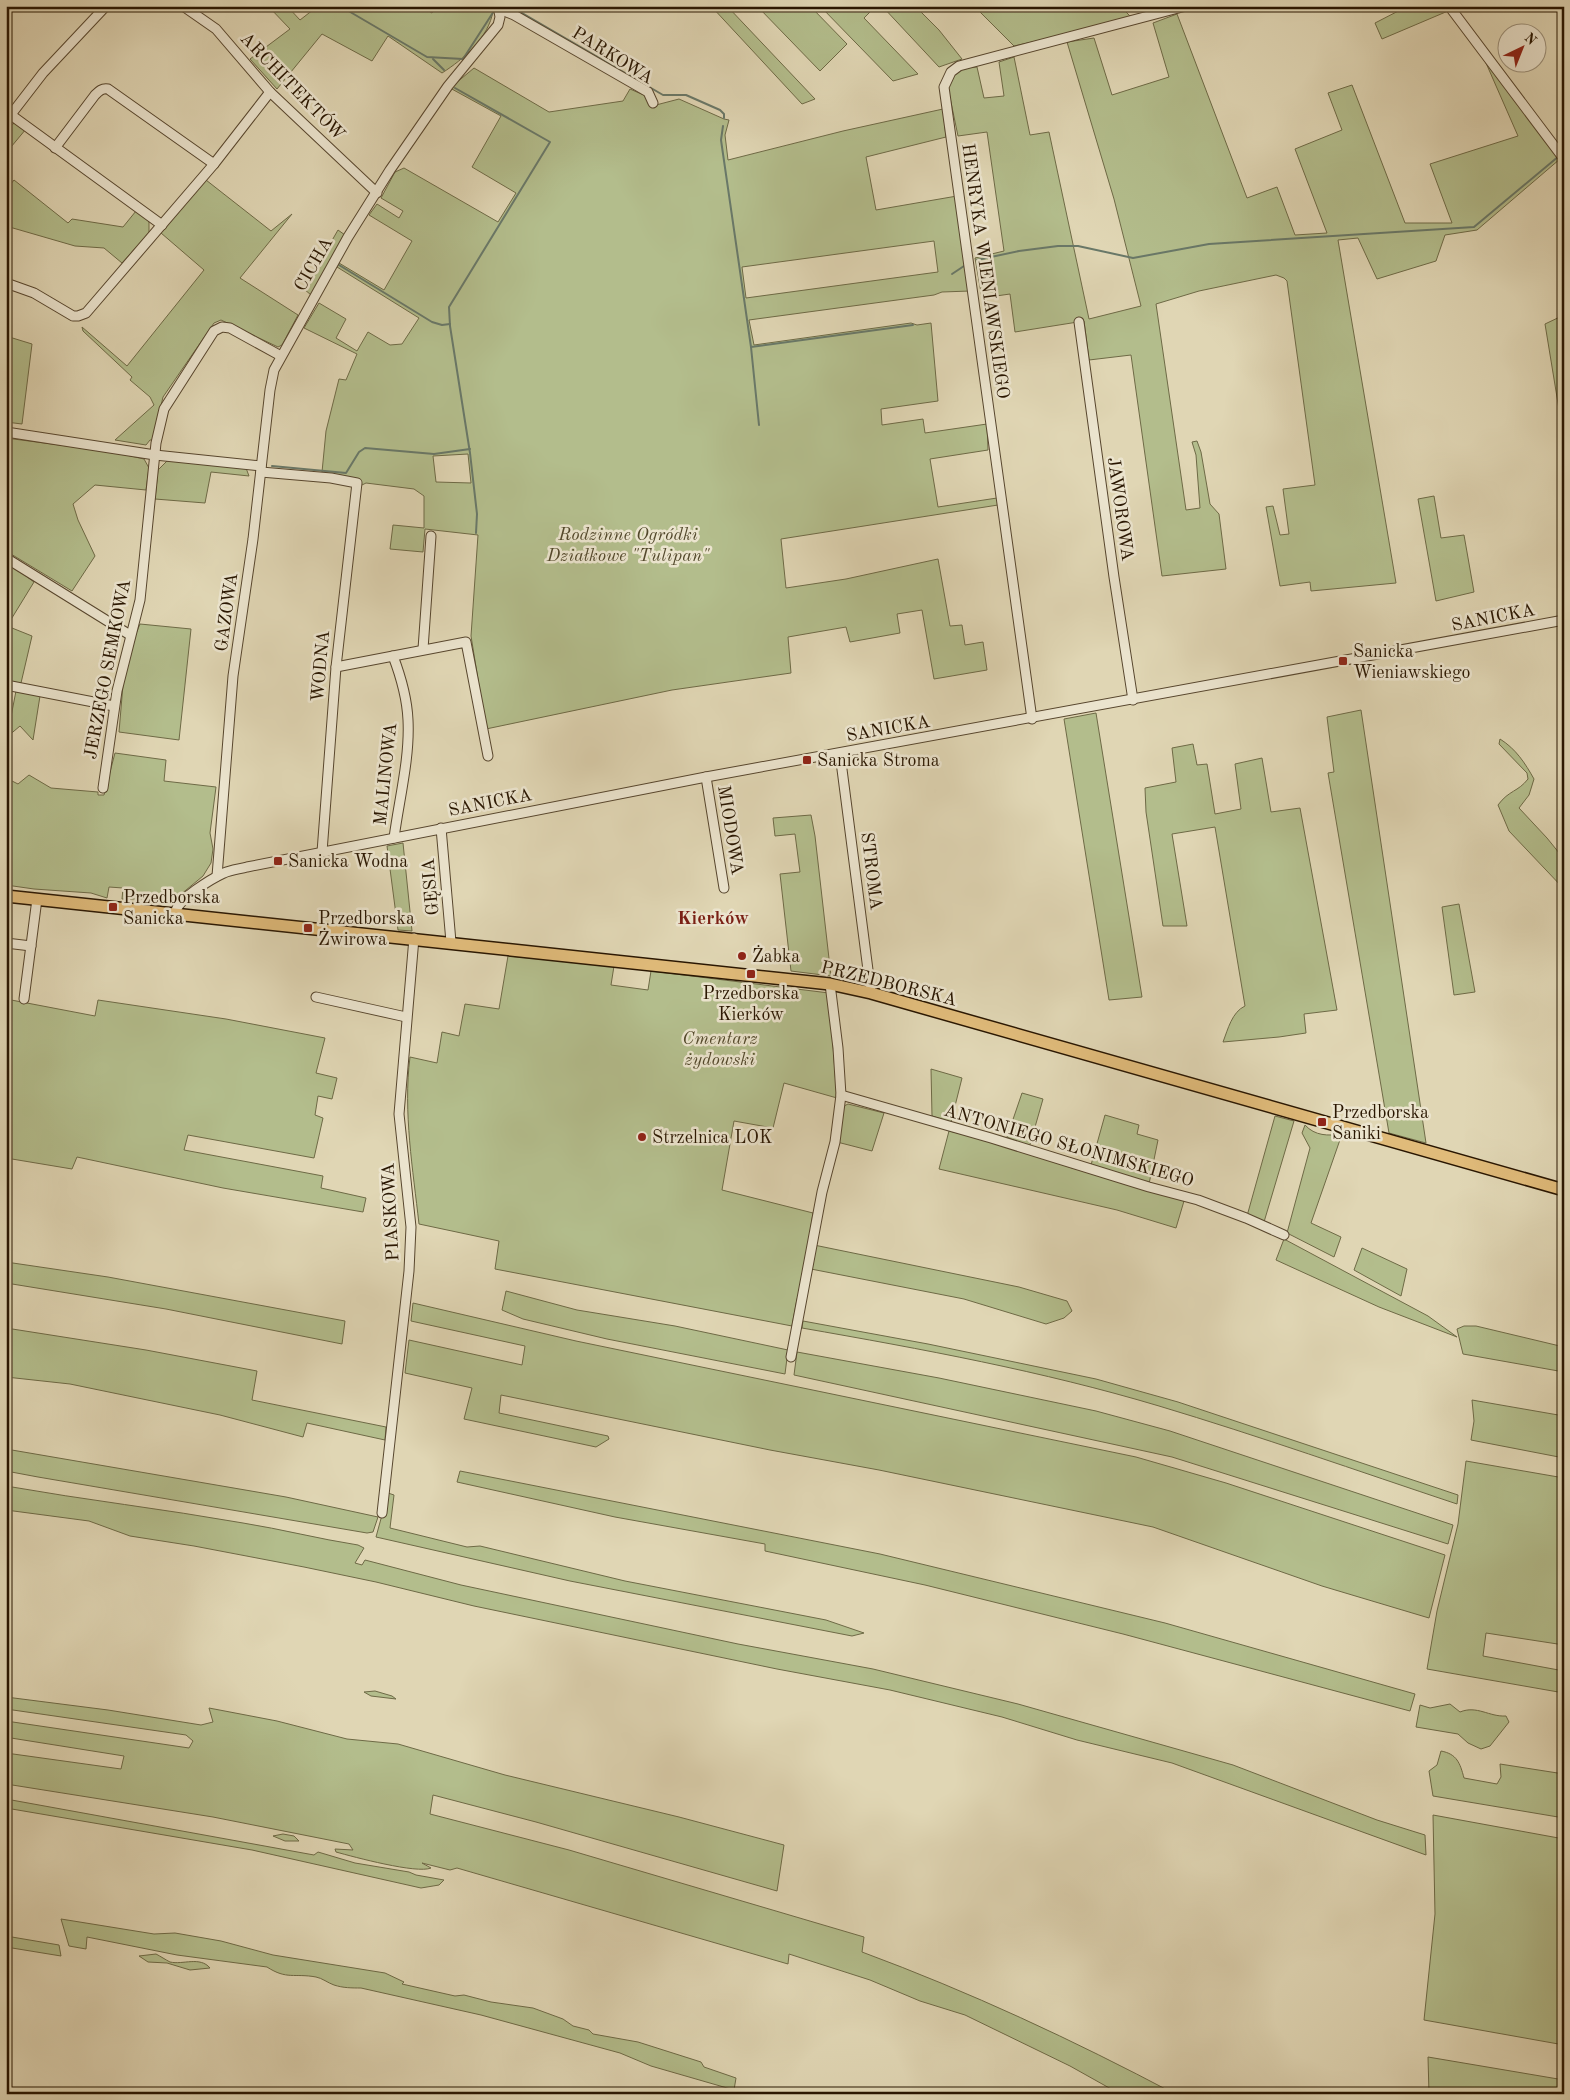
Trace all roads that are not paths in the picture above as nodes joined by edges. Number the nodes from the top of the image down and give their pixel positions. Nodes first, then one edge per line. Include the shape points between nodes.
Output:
1 (106, 6) edge
2 (183, 6) edge
3 (1186, 6) edge
4 (1449, 6) edge
5 (499, 11) edge
6 (270, 92) junction
7 (653, 103) dead end
8 (9, 118) edge
9 (55, 148) junction
10 (1564, 159) edge
11 (214, 164) junction
12 (377, 193) junction
13 (162, 225) junction
14 (6, 283) edge
15 (1079, 322) dead end
16 (281, 356) junction
17 (6, 432) edge
18 (155, 455) junction
19 (261, 469) junction
20 (431, 536) dead end
21 (6, 558) edge
22 (1564, 620) edge
23 (130, 635) junction
24 (423, 649) junction
25 (393, 656) junction
26 (336, 667) junction
27 (6, 685) edge
28 (1133, 700) junction
29 (114, 706) junction
30 (1032, 719) junction
31 (840, 754) junction
32 (488, 756) dead end
33 (706, 777) junction
34 (102, 788) dead end
35 (441, 828) junction
36 (394, 838) junction
37 (322, 852) junction
38 (217, 876) junction
39 (724, 888) dead end
40 (6, 896) edge
41 (37, 899) junction
42 (175, 913) junction
43 (414, 938) junction
44 (451, 942) junction
45 (6, 943) edge
46 (31, 946) junction
47 (830, 984) junction
48 (871, 993) junction
49 (316, 997) dead end
50 (24, 999) dead end
51 (406, 1017) junction
52 (841, 1096) junction
53 (1564, 1190) edge
54 (1284, 1235) dead end
55 (791, 1357) dead end
56 (382, 1512) dead end

1 - 8 street via 43,73
2 - 6 street, ARCHITEKTÓW via 216,29
3 - 30 street, HENRYKA WIENIAWSKIEGO via 959,66 951,72 944,87
4 - 10 street
5 - 7 street, PARKOWA via 521,19 648,92
5 - 12 street, CICHA via 498,25 448,86
6 - 11 street
6 - 12 street, ARCHITEKTÓW
8 - 9 street
9 - 11 street via 94,95 108,89
9 - 13 street
11 - 13 street
12 - 16 street, CICHA via 348,237
13 - 14 street via 93,306 78,316 34,293
15 - 28 street, JAWOROWA
16 - 18 street via 230,328 222,327 214,332 166,404
16 - 19 street, GAZOWA via 271,378
17 - 18 street
18 - 19 street
18 - 23 street, JERZEGO SEMKOWA via 140,600
19 - 26 street, WODNA via 357,483
19 - 38 street, GAZOWA via 233,676
20 - 24 street
21 - 23 street
22 - 28 street, SANICKA
23 - 29 street, JERZEGO SEMKOWA
24 - 25 street
24 - 32 street via 466,642
25 - 26 street
25 - 36 street, MALINOWA via 403,682 408,720
26 - 37 street, WODNA
27 - 29 street
28 - 30 street, SANICKA
29 - 34 street, JERZEGO SEMKOWA
30 - 31 street, SANICKA
31 - 33 street, SANICKA
31 - 48 street, STROMA
33 - 35 street, SANICKA
33 - 39 street, MIODOWA
35 - 36 street, SANICKA
35 - 44 street, GĘSIA
36 - 37 street, SANICKA
37 - 38 street, SANICKA
38 - 42 street, SANICKA via 180,903
40 - 41 main road, PRZEDBORSKA
41 - 42 main road, PRZEDBORSKA
41 - 46 street
42 - 43 main road, PRZEDBORSKA
43 - 44 main road, PRZEDBORSKA
43 - 51 street, PIASKOWA
44 - 47 main road, PRZEDBORSKA
45 - 46 street
46 - 50 street
47 - 48 main road, PRZEDBORSKA
47 - 52 street
48 - 53 main road, PRZEDBORSKA
49 - 51 street
51 - 56 street, PIASKOWA via 399,1114 411,1227 409,1271
52 - 54 street, ANTONIEGO SŁONIMSKIEGO via 1198,1200
52 - 55 street via 835,1142 822,1192

